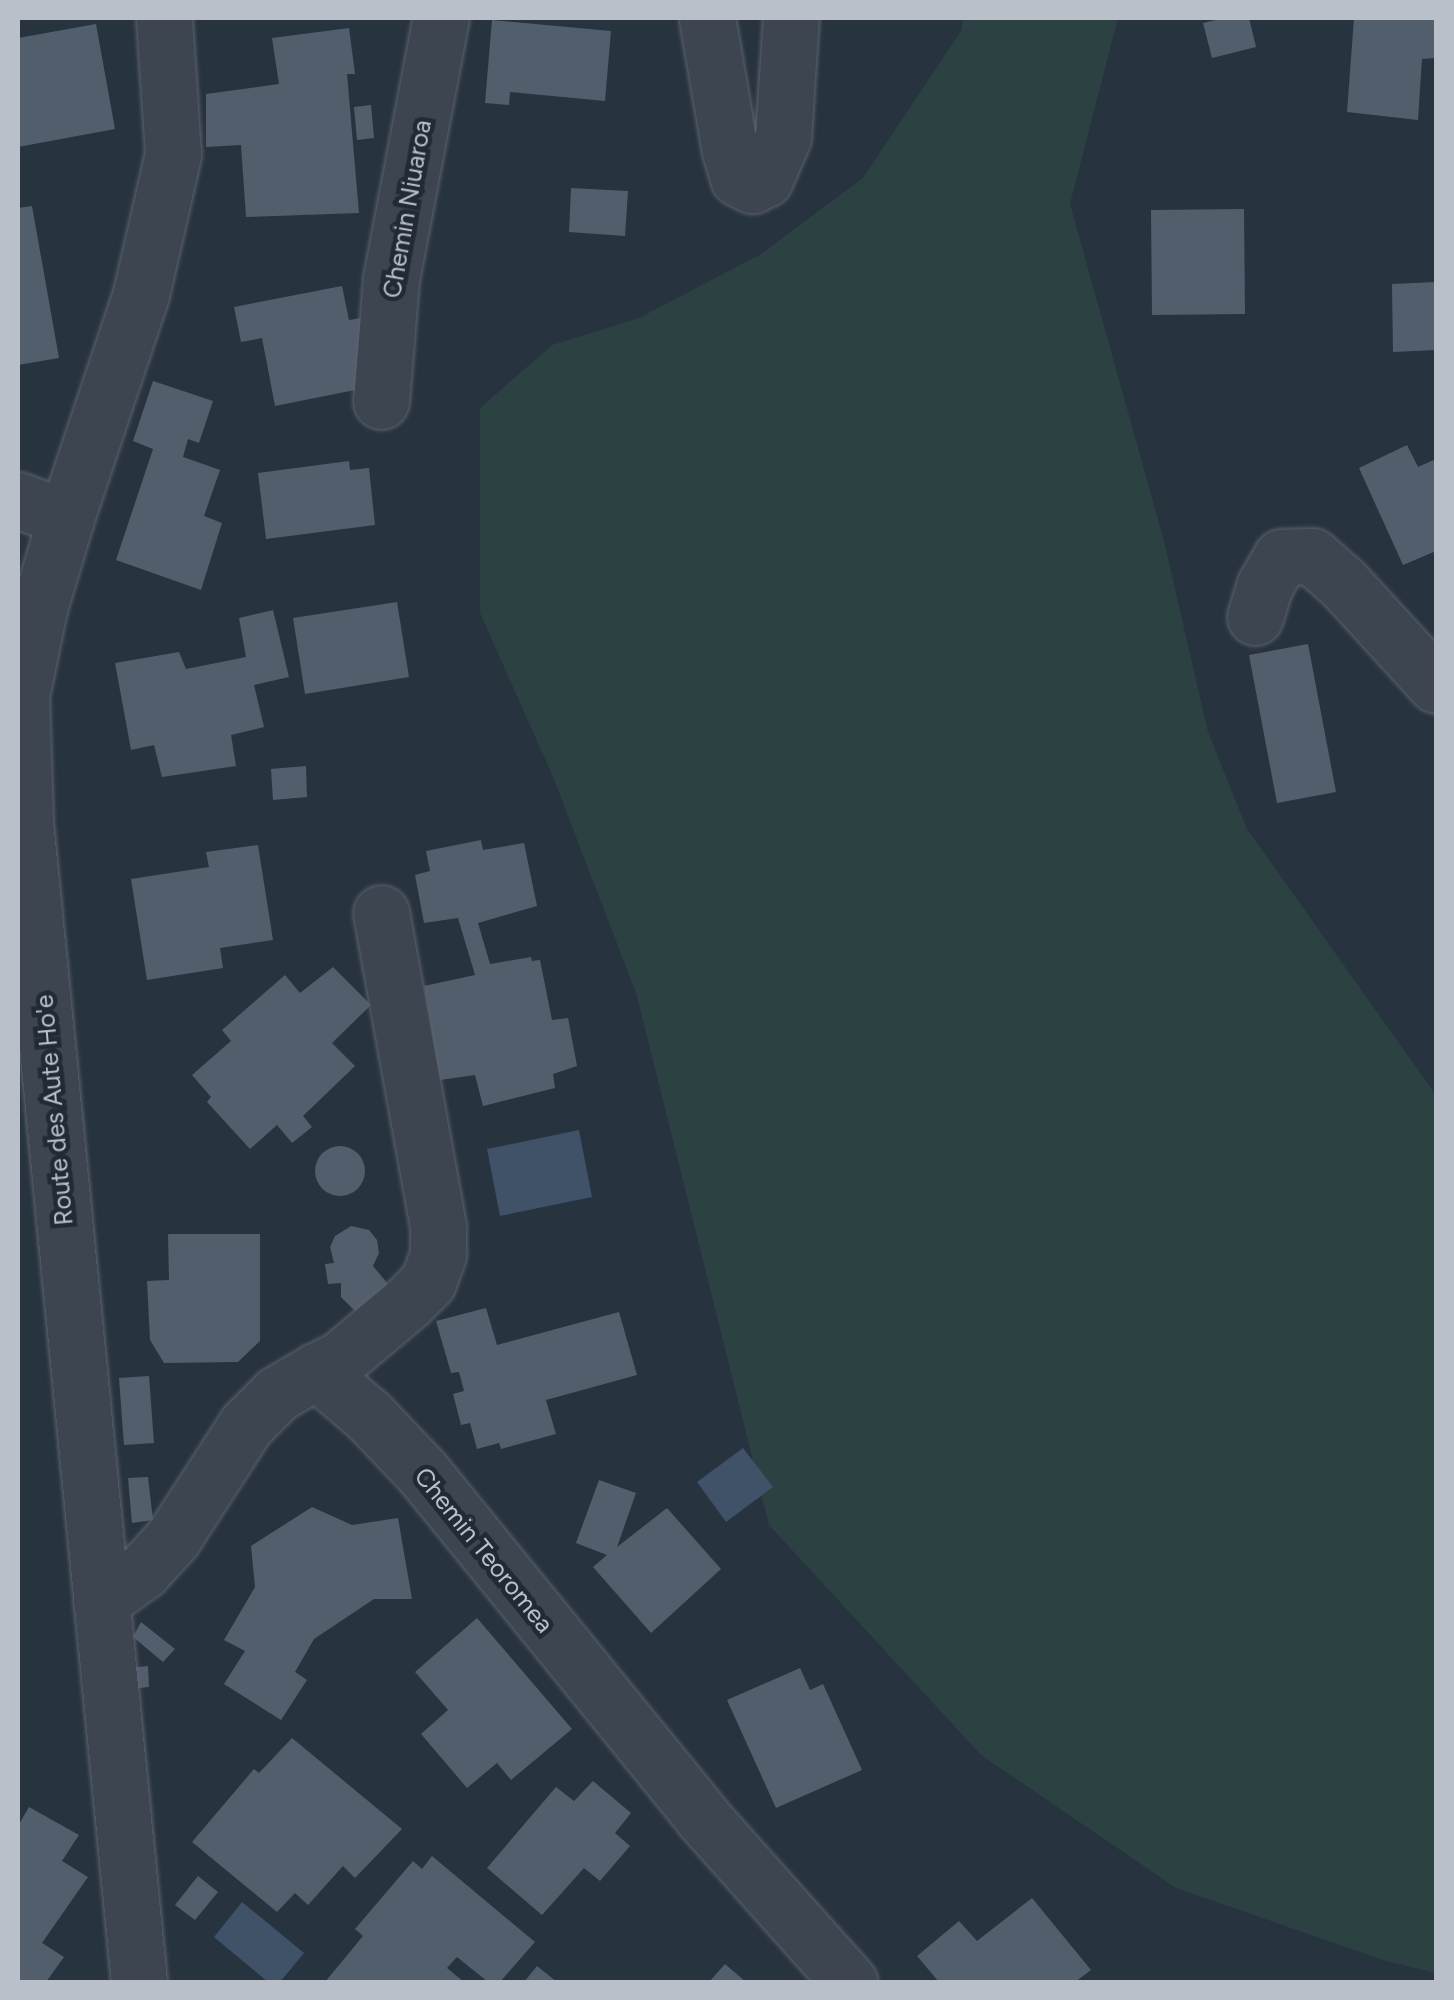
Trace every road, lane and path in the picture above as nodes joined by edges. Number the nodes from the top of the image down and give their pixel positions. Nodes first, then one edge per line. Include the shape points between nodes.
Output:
1 (164, 18) edge
2 (441, 18) edge
3 (707, 18) edge
4 (791, 18) edge
5 (381, 401) dead end
6 (42, 509) edge
7 (1256, 618) dead end
8 (1436, 685) edge
9 (381, 913) dead end
10 (316, 1370) junction
11 (101, 1602) junction
12 (139, 1982) edge
13 (848, 1982) edge

1 - 6 street, Route des Aute Ho'e via 173,154 141,294
2 - 5 street, Chemin Niuaroa via 391,279
3 - 4 street via 730,151 738,178 752,185 766,179 783,138
6 - 11 street, Route des Aute Ho'e via 39,608 21,696 25,821
7 - 8 street via 1281,558 1312,556
9 - 10 street via 438,1254 428,1282 407,1303 339,1360
10 - 11 street via 246,1425 173,1538
10 - 13 street, Chemin Teoromea via 422,1473 703,1818
11 - 12 street, Route des Aute Ho'e

